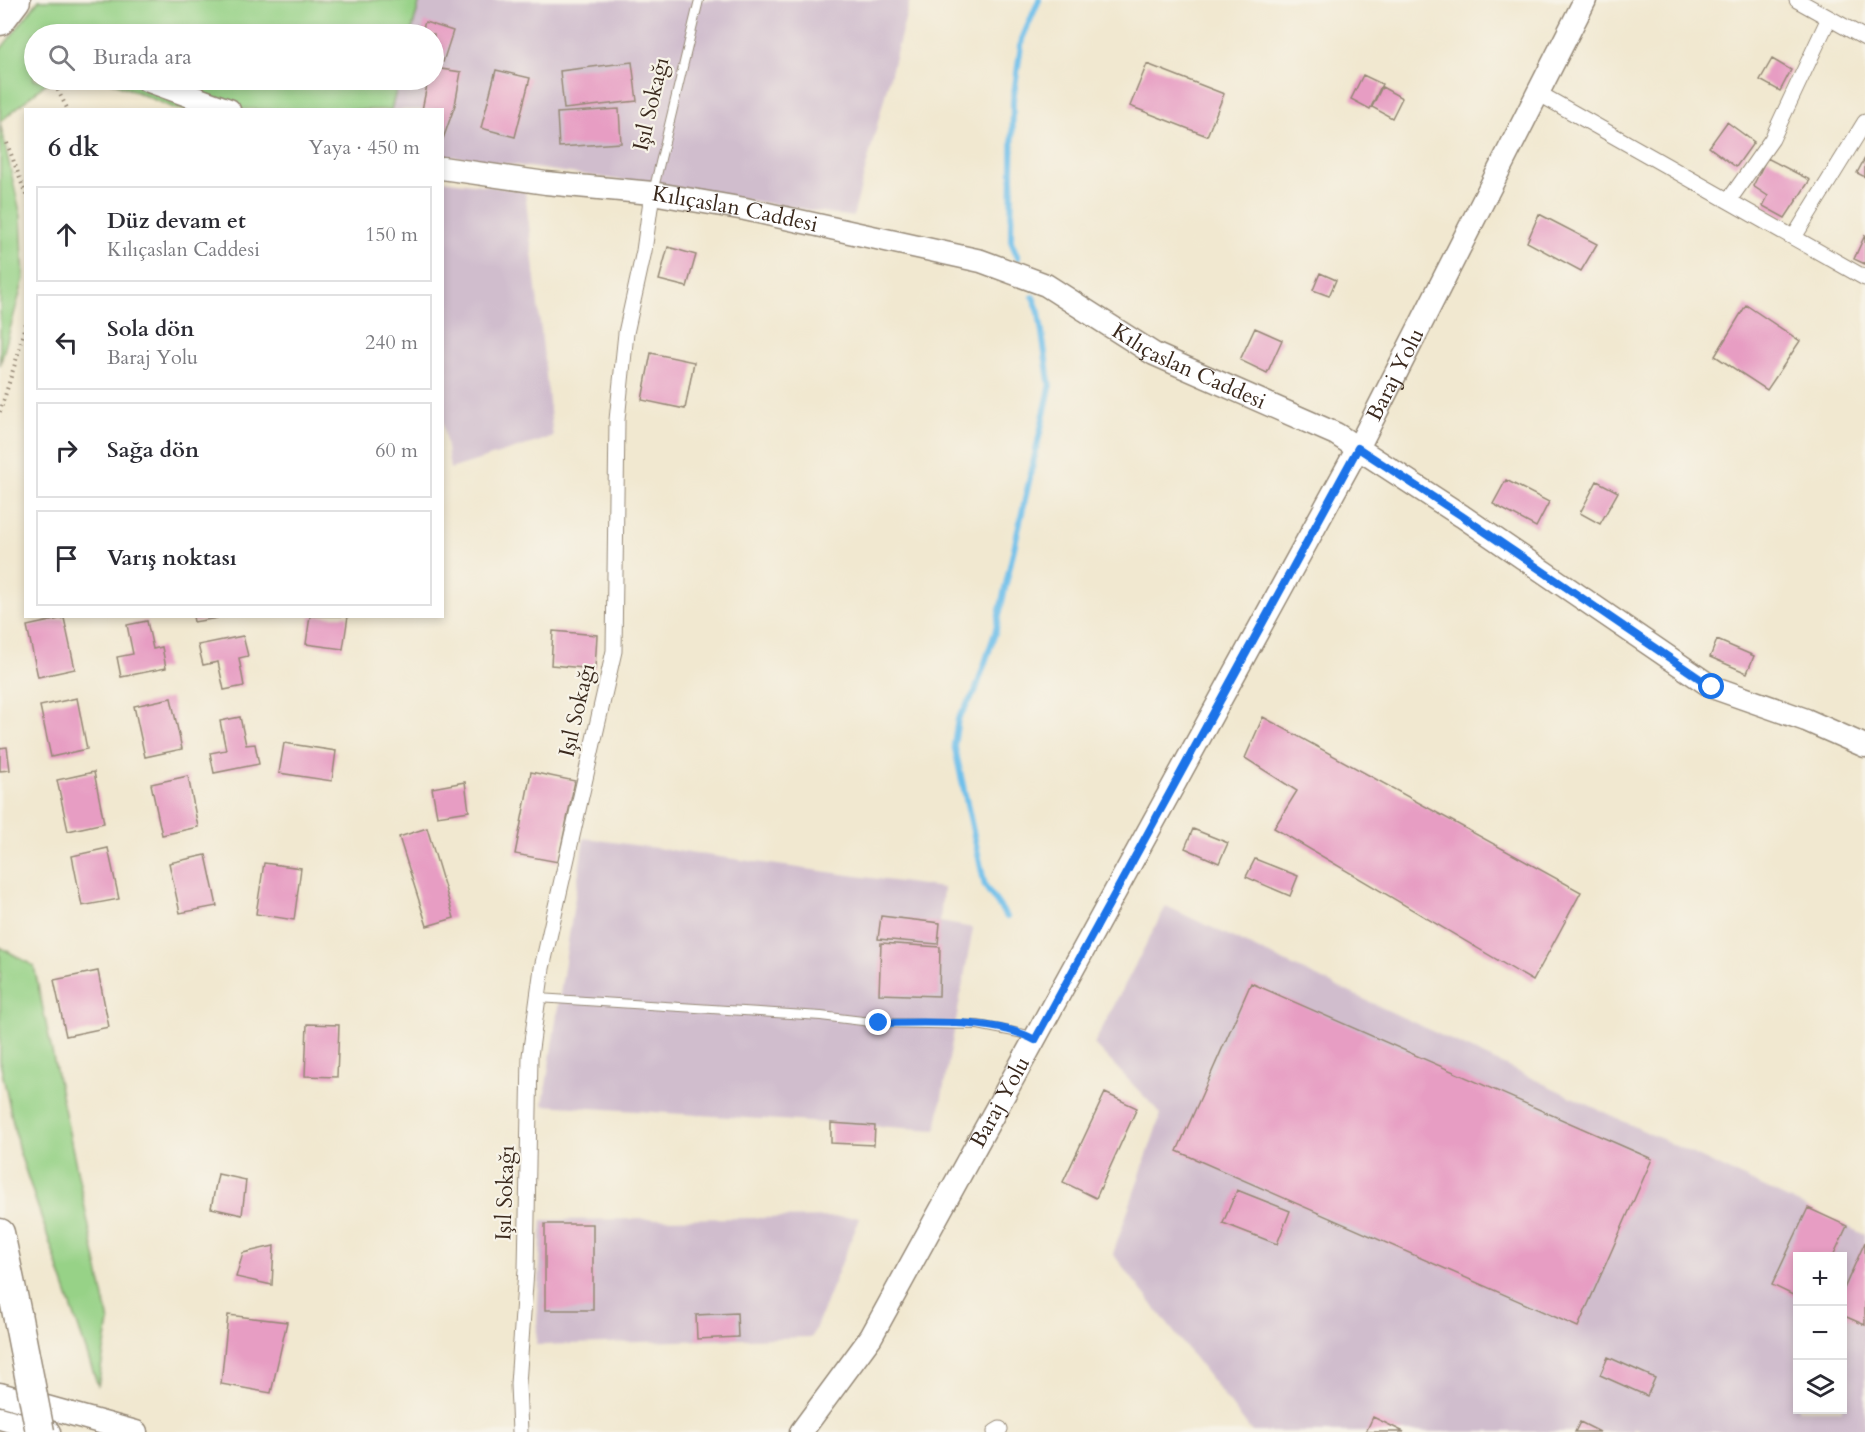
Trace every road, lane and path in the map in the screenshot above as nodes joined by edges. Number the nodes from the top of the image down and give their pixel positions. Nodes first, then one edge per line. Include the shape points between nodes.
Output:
1 (16, 0) edge
2 (699, 0) edge
3 (1585, 0) edge
4 (1797, 0) edge
5 (1829, 18) junction
6 (0, 21) edge
7 (1865, 38) edge
8 (58, 90) edge
9 (174, 90) edge
10 (1538, 93) junction
11 (67, 108) edge
12 (223, 108) edge
13 (1865, 122) edge
14 (7, 143) dead end
15 (444, 168) edge
16 (24, 190) edge
17 (652, 193) junction
18 (1729, 200) junction
19 (1794, 237) junction
20 (1865, 278) edge
21 (24, 328) edge
22 (0, 412) edge
23 (1358, 448) junction
24 (1865, 746) edge
25 (538, 998) junction
26 (1035, 1040) junction
27 (0, 1233) edge
28 (0, 1394) edge
29 (0, 1418) edge
30 (40, 1432) edge
31 (49, 1432) edge
32 (136, 1432) edge
33 (519, 1432) edge
34 (801, 1432) edge

1 - 6 highway
2 - 17 lane, Işıl Sokağı
3 - 10 street, Baraj Yolu
4 - 5 street
5 - 7 street
5 - 18 street via 1772,139
8 - 11 path
9 - 12 street
10 - 18 street
10 - 23 street, Baraj Yolu
13 - 19 street
14 - 16 path
15 - 17 street, Kılıçaslan Caddesi
17 - 23 street, Kılıçaslan Caddesi via 745,209 981,261 1046,285 1154,354 1336,434
17 - 25 street, Işıl Sokağı via 626,333 617,420 614,651
18 - 19 street
19 - 20 street
21 - 22 path
23 - 24 street, Kılıçaslan Caddesi via 1712,687 1806,720
23 - 26 street, Baraj Yolu
25 - 26 lane via 879,1023 978,1025 1024,1034
25 - 33 street, Işıl Sokağı via 530,1056
26 - 34 street, Baraj Yolu via 871,1337
27 - 30 highway, bridge
28 - 32 street
29 - 31 street

